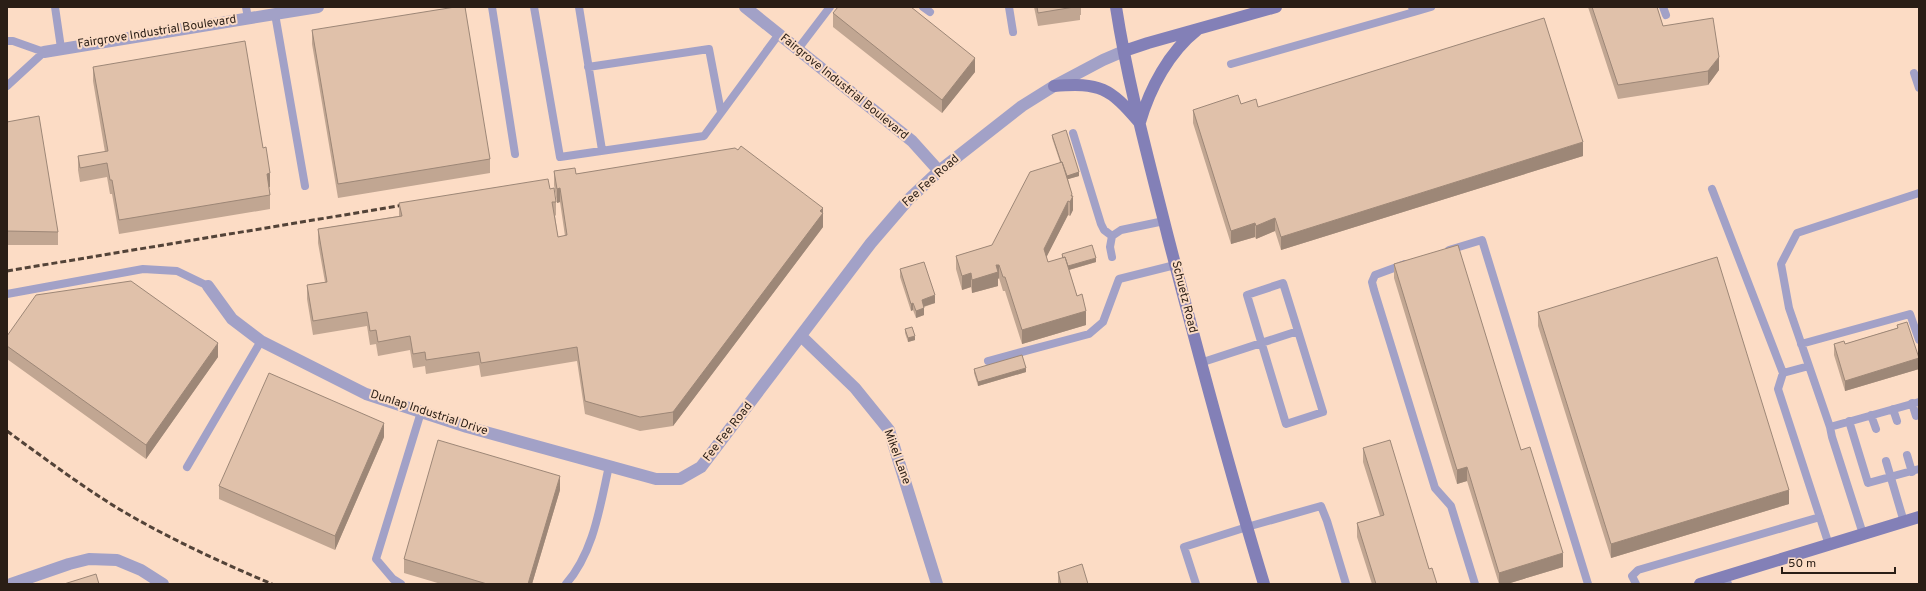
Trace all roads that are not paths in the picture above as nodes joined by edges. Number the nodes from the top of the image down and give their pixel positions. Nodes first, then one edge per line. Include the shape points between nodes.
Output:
1 (55, 7) edge
2 (318, 7) edge
3 (492, 7) edge
4 (534, 7) edge
5 (579, 7) edge
6 (745, 7) edge
7 (830, 7) edge
8 (1009, 7) edge
9 (1116, 7) edge
10 (1276, 7) edge
11 (1430, 7) edge
12 (1663, 7) edge
13 (1413, 9) edge
14 (247, 12) edge
15 (274, 14) junction
16 (1666, 16) dead end
17 (1199, 29) junction
18 (1013, 32) dead end
19 (779, 34) junction
20 (7, 41) edge
21 (61, 48) junction
22 (798, 49) junction
23 (1124, 51) junction
24 (44, 52) junction
25 (1231, 64) dead end
26 (588, 67) junction
27 (1914, 73) dead end
28 (7, 86) edge
29 (1054, 86) junction
30 (1919, 88) edge
31 (721, 112) junction
32 (1140, 123) junction
33 (1073, 133) dead end
34 (602, 150) junction
35 (515, 154) dead end
36 (939, 171) junction
37 (305, 186) dead end
38 (1712, 189) dead end
39 (1919, 193) edge
40 (1164, 221) junction
41 (1112, 236) junction
42 (1438, 254) edge
43 (1112, 257) dead end
44 (1416, 260) edge
45 (1176, 265) junction
46 (208, 286) joint
47 (7, 294) edge
48 (1298, 331) junction
49 (801, 336) junction
50 (1919, 340) edge
51 (261, 341) junction
52 (1261, 343) junction
53 (1801, 344) junction
54 (988, 361) dead end
55 (1200, 363) junction
56 (1808, 366) junction
57 (1782, 373) junction
58 (1916, 402) edge
59 (1893, 409) junction
60 (421, 412) junction
61 (1871, 415) junction
62 (1916, 416) dead end
63 (1849, 421) junction
64 (1897, 421) dead end
65 (1830, 427) junction
66 (1876, 429) dead end
67 (1907, 455) dead end
68 (1886, 461) dead end
69 (609, 466) junction
70 (187, 467) dead end
71 (1916, 471) edge
72 (1891, 478) junction
73 (680, 479) joint
74 (1820, 517) junction
75 (1919, 517) edge
76 (1904, 522) junction
77 (1246, 527) junction
78 (1863, 534) junction
79 (1829, 545) junction
80 (1726, 580) edge
81 (11, 584) edge
82 (163, 584) edge
83 (401, 584) edge
84 (566, 584) edge
85 (937, 584) edge
86 (1196, 584) edge
87 (1264, 584) edge
88 (1346, 584) edge
89 (1475, 584) edge
90 (1588, 584) edge
91 (1636, 584) edge
92 (1700, 584) edge

1 - 21 lane
2 - 15 street, Fairgrove Industrial Boulevard
3 - 35 lane
4 - 34 lane via 560,157
5 - 26 lane
6 - 19 street, Fairgrove Industrial Boulevard
7 - 22 lane
8 - 18 lane
9 - 23 main road, Schuetz Road
10 - 17 main road, Fee Fee Road
11 - 13 lane
12 - 16 lane
13 - 25 lane
14 - 15 street, Fairgrove Industrial Boulevard
14 - 21 street, Fairgrove Industrial Boulevard
15 - 37 lane
17 - 23 main road, Fee Fee Road
17 - 32 main road via 1188,37 1166,64 1143,111
19 - 22 street, Fairgrove Industrial Boulevard
19 - 31 lane
20 - 24 lane
21 - 24 street, Fairgrove Industrial Boulevard
22 - 36 street, Fairgrove Industrial Boulevard via 912,141
23 - 29 street, Fee Fee Road
23 - 32 main road, Schuetz Road
24 - 28 lane
26 - 31 lane via 709,49
26 - 34 lane
27 - 30 lane
29 - 32 main road via 1080,84 1102,88
29 - 36 street, Fee Fee Road via 1022,106
31 - 34 lane via 704,136
32 - 40 main road, Schuetz Road
33 - 41 lane via 1101,224
36 - 49 street, Fee Fee Road via 908,200 871,243
38 - 57 lane
39 - 53 lane via 1797,233 1781,264 1789,308
40 - 41 lane via 1121,230
40 - 45 main road, Schuetz Road
41 - 43 lane
42 - 90 lane via 1482,240
44 - 89 lane via 1380,272 1375,275 1372,282 1435,488 1451,506
45 - 54 lane via 1119,279 1103,322 1089,334
45 - 55 main road, Schuetz Road
46 - 47 lane via 177,272 143,269
46 - 51 street, Dunlap Industrial Drive via 232,319
48 - 52 lane
48 - 52 lane via 1284,282 1247,295
48 - 52 lane via 1323,412 1286,424
49 - 73 street, Fee Fee Road via 701,467
49 - 85 street, Mikel Lane via 855,388 889,430
50 - 53 lane via 1910,314
51 - 60 street, Dunlap Industrial Drive via 366,394
51 - 70 lane
52 - 55 lane
53 - 56 lane
55 - 77 main road, Schuetz Road
56 - 57 lane
56 - 65 lane
57 - 74 lane via 1778,390
58 - 59 lane
58 - 62 lane
59 - 61 lane
59 - 64 lane
60 - 69 street, Dunlap Industrial Drive
60 - 83 lane via 376,558 393,579
61 - 63 lane
61 - 66 lane
63 - 65 lane
63 - 72 lane via 1868,484
65 - 78 lane
67 - 71 lane
68 - 72 lane
69 - 73 street, Dunlap Industrial Drive via 656,479
69 - 84 lane via 597,521 585,553
71 - 72 lane
72 - 76 lane
74 - 79 lane
74 - 91 lane via 1638,570 1632,576
75 - 76 main road
76 - 78 main road
77 - 86 lane via 1184,548
77 - 87 main road, Schuetz Road
77 - 88 lane via 1321,506
78 - 79 main road
79 - 80 main road
80 - 92 main road
81 - 82 street via 69,564 93,559 117,560 142,570

